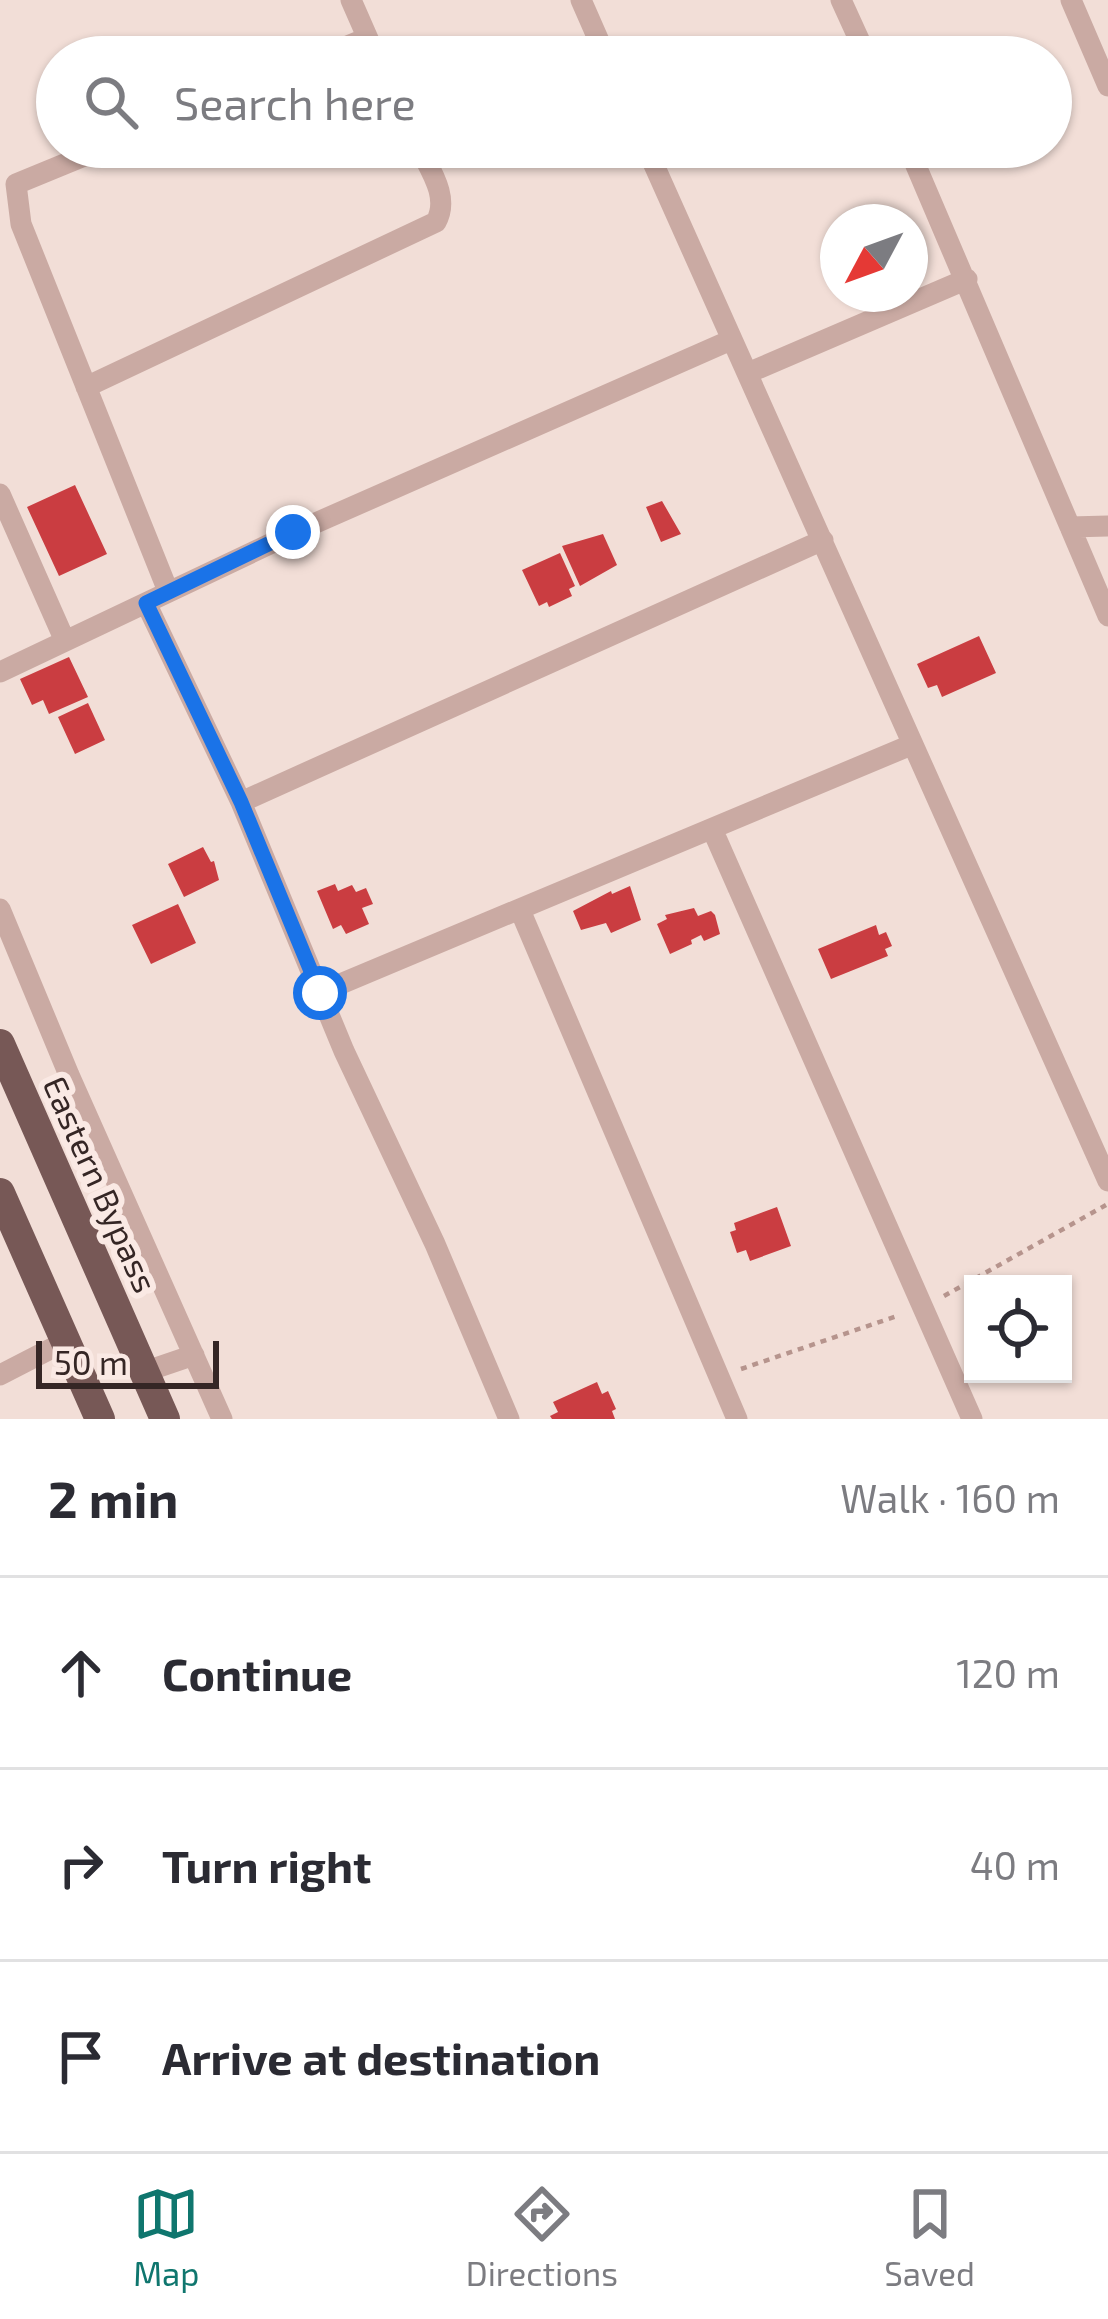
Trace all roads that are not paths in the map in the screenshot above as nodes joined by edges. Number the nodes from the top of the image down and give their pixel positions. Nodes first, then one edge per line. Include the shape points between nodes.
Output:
1 (351, 0) edge
2 (581, 0) edge
3 (841, 0) edge
4 (1071, 0) edge
5 (367, 36) edge
6 (597, 36) edge
7 (857, 36) edge
8 (1108, 86) edge
9 (55, 168) edge
10 (429, 168) edge
11 (655, 168) edge
12 (917, 168) edge
13 (967, 279) junction
14 (731, 340) junction
15 (748, 373) junction
16 (86, 386) junction
17 (0, 494) edge
18 (1108, 526) edge
19 (1070, 527) junction
20 (824, 540) junction
21 (168, 591) junction
22 (146, 603) junction
23 (1108, 616) edge
24 (65, 641) junction
25 (0, 672) edge
26 (911, 746) junction
27 (241, 802) junction
28 (713, 832) junction
29 (0, 910) edge
30 (520, 910) junction
31 (320, 993) junction
32 (0, 1044) edge
33 (1108, 1181) edge
34 (0, 1193) edge
35 (66, 1341) junction
36 (194, 1355) junction
37 (144, 1372) junction
38 (0, 1375) edge
39 (100, 1419) edge
40 (165, 1419) edge
41 (222, 1419) edge
42 (509, 1419) edge
43 (737, 1419) edge
44 (972, 1419) edge

1 - 5 street
2 - 6 street
3 - 7 street
4 - 8 street
9 - 16 street via 16,184 21,224
10 - 16 street via 442,204 436,222
11 - 14 street
12 - 13 street
13 - 15 street
13 - 19 street
14 - 15 street
14 - 21 street
15 - 20 street
16 - 21 street
17 - 24 street
18 - 19 street
19 - 23 street
20 - 26 street
20 - 27 street
21 - 22 street
22 - 24 street
22 - 27 street
24 - 25 street
26 - 28 street
26 - 33 street
27 - 31 street
28 - 30 street
28 - 44 street
29 - 36 street
30 - 31 street
30 - 43 street
31 - 42 street
32 - 37 main road, Eastern Bypass
34 - 35 main road
35 - 38 street
35 - 39 main road
36 - 37 street
36 - 41 street
37 - 40 main road, Eastern Bypass

